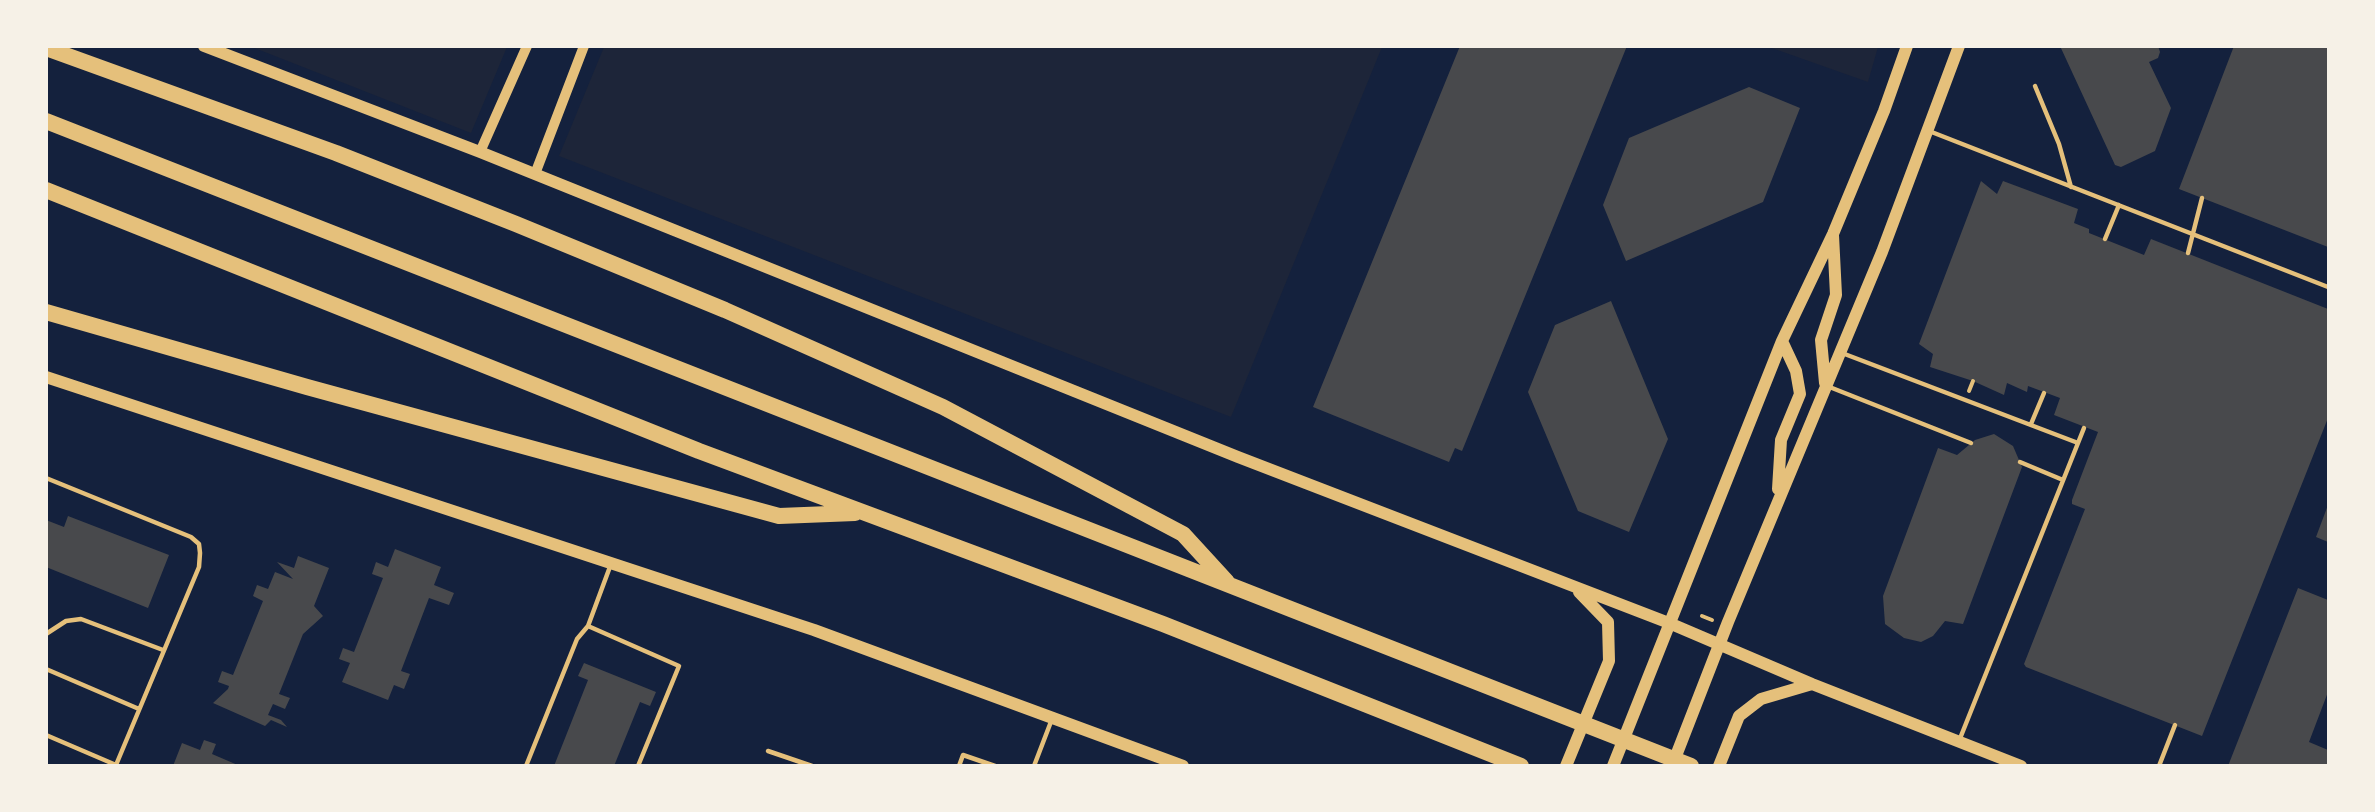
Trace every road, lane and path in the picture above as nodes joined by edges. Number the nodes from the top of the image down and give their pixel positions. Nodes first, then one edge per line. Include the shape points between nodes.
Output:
1 (204, 46) edge
2 (527, 46) edge
3 (584, 46) edge
4 (1907, 46) edge
5 (1959, 46) edge
6 (46, 48) edge
7 (2035, 86) dead end
8 (46, 121) edge
9 (1928, 131) junction
10 (480, 152) junction
11 (535, 174) junction
12 (2071, 187) junction
13 (46, 190) edge
14 (2202, 198) dead end
15 (2119, 205) junction
16 (2191, 233) junction
17 (1833, 234) junction
18 (2105, 239) dead end
19 (2188, 253) dead end
20 (2328, 287) edge
21 (46, 312) edge
22 (1782, 341) junction
23 (1839, 352) junction
24 (46, 377) edge
25 (1825, 386) junction
26 (2044, 393) dead end
27 (2031, 424) junction
28 (2084, 428) dead end
29 (1971, 443) dead end
30 (2078, 443) junction
31 (2020, 462) dead end
32 (46, 478) edge
33 (2063, 480) junction
34 (1778, 501) junction
35 (864, 513) junction
36 (612, 563) junction
37 (1230, 585) junction
38 (1578, 590) junction
39 (1702, 616) dead end
40 (1713, 621) dead end
41 (1669, 623) junction
42 (588, 626) junction
43 (46, 634) edge
44 (1719, 644) junction
45 (162, 650) junction
46 (46, 669) edge
47 (1812, 684) junction
48 (139, 710) junction
49 (1053, 716) junction
50 (2175, 725) dead end
51 (46, 735) edge
52 (1959, 741) junction
53 (768, 751) dead end
54 (1515, 763) edge
55 (526, 765) edge
56 (638, 765) edge
57 (812, 765) edge
58 (959, 765) edge
59 (995, 765) edge
60 (1034, 765) edge
61 (1183, 765) edge
62 (1566, 765) edge
63 (1613, 765) edge
64 (1672, 765) edge
65 (1691, 765) edge
66 (1719, 765) edge
67 (2021, 765) edge
68 (2159, 765) edge

1 - 10 main road
2 - 10 street
3 - 11 street
4 - 17 main road
5 - 9 main road
6 - 37 highway via 516,224 725,310 943,407 1183,534
7 - 12 lane via 2059,144
8 - 37 highway
9 - 12 lane
9 - 23 main road
10 - 11 main road
11 - 38 main road
12 - 15 lane
13 - 35 highway
14 - 16 lane
15 - 16 lane
15 - 18 lane
16 - 19 lane
16 - 20 lane
17 - 22 main road
17 - 25 main road via 1836,295 1821,340
21 - 35 highway via 779,516
22 - 34 main road via 1796,371 1800,394 1781,440
22 - 41 main road
23 - 25 main road
23 - 27 lane
24 - 36 main road
25 - 29 lane
25 - 34 main road
26 - 27 lane
27 - 30 lane
28 - 30 lane
30 - 33 lane
31 - 33 lane
32 - 45 lane via 191,537 199,544 199,567
33 - 52 lane
34 - 44 main road
35 - 54 highway via 1163,624
36 - 42 lane
36 - 49 main road
37 - 65 highway
38 - 41 main road
38 - 62 main road via 1608,622 1609,661
39 - 40 path
41 - 44 main road
41 - 63 main road
42 - 55 lane via 577,639
42 - 56 lane via 679,666
43 - 45 lane via 66,621 81,619
44 - 47 main road
44 - 64 main road
45 - 48 lane
46 - 48 lane
47 - 52 main road
47 - 66 main road via 1761,699 1739,716
48 - 51 lane via 116,765
49 - 60 lane
49 - 61 main road
50 - 68 lane
52 - 67 main road
53 - 57 lane
58 - 59 lane via 963,755

